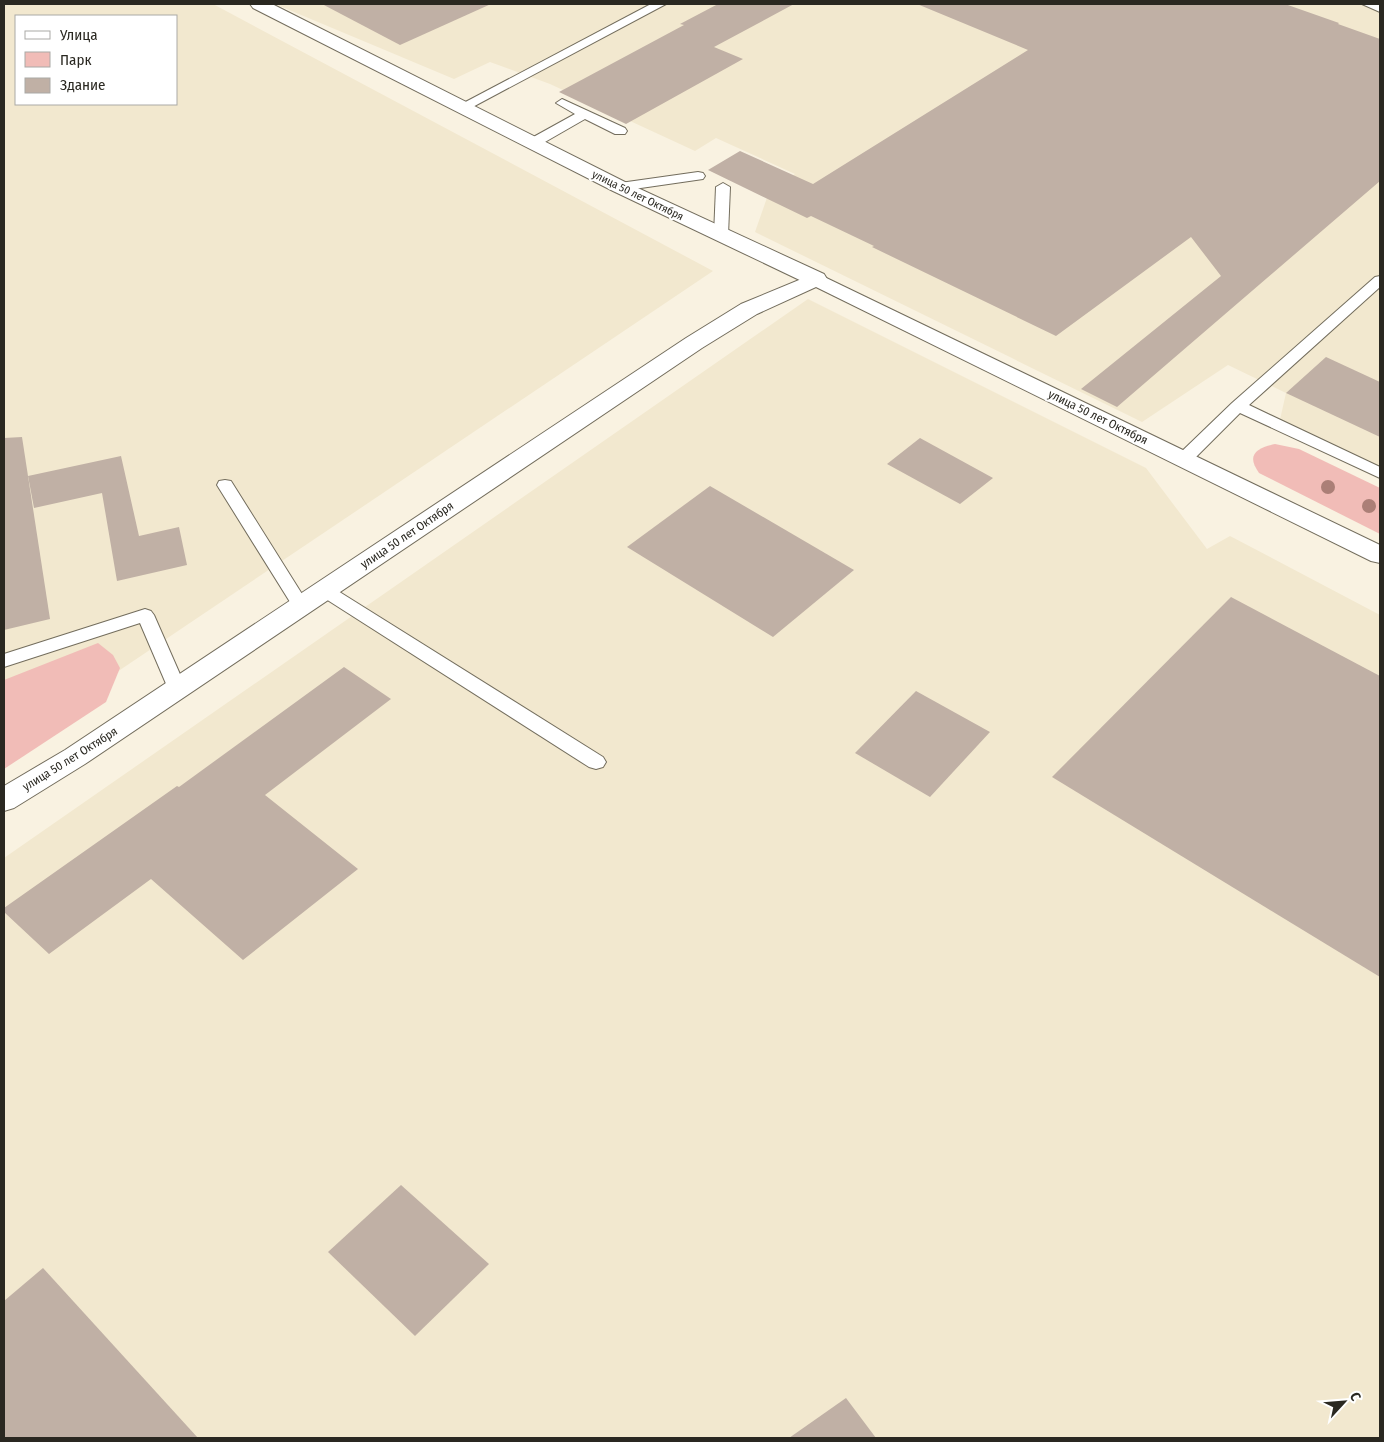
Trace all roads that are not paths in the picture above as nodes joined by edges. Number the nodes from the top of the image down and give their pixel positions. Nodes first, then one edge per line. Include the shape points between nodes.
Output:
1 (259, 4) edge
2 (660, 4) edge
3 (1368, 4) edge
4 (1380, 8) edge
5 (562, 103) dead end
6 (462, 107) junction
7 (584, 114) junction
8 (620, 131) dead end
9 (533, 143) junction
10 (698, 176) dead end
11 (620, 187) junction
12 (723, 187) dead end
13 (722, 235) junction
14 (816, 279) junction
15 (1380, 280) edge
16 (1238, 406) junction
17 (1184, 459) junction
18 (1380, 473) edge
19 (225, 485) dead end
20 (1380, 556) edge
21 (324, 590) junction
22 (301, 606) junction
23 (4, 661) edge
24 (177, 688) junction
25 (596, 762) dead end
26 (4, 800) edge

1 - 6 street, улица 50 лет Октября
2 - 6 lane
3 - 4 lane
5 - 7 lane
6 - 9 street, улица 50 лет Октября
7 - 8 lane
7 - 9 lane
9 - 11 street, улица 50 лет Октября
10 - 11 lane
11 - 13 street, улица 50 лет Октября
12 - 13 lane
13 - 14 street, улица 50 лет Октября
14 - 17 street, улица 50 лет Октября
14 - 21 street, улица 50 лет Октября via 749,310 694,342
15 - 16 lane
16 - 17 lane
16 - 18 lane
17 - 20 street, улица 50 лет Октября
19 - 22 lane
21 - 22 street, улица 50 лет Октября
21 - 25 lane
22 - 24 street, улица 50 лет Октября
23 - 24 lane via 145,615
24 - 26 street, улица 50 лет Октября

